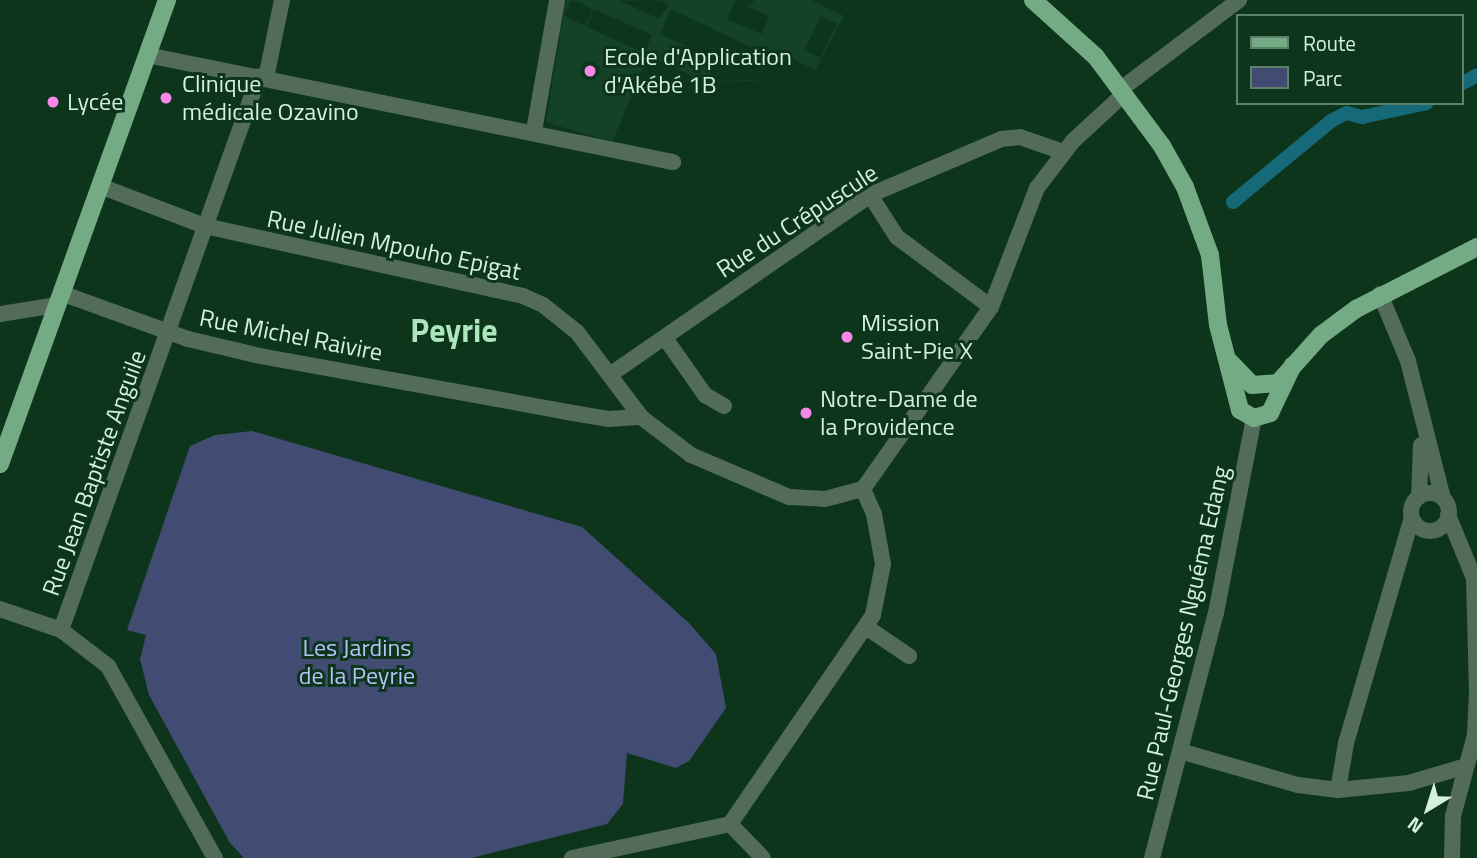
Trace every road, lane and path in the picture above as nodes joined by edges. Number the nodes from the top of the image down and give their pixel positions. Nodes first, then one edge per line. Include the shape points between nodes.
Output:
1 (167, 0) edge
2 (282, 0) edge
3 (557, 0) edge
4 (1033, 0) edge
5 (1239, 0) edge
6 (147, 55) junction
7 (262, 77) junction
8 (1123, 92) junction
9 (540, 133) junction
10 (1063, 152) junction
11 (673, 162) dead end
12 (100, 187) junction
13 (870, 195) junction
14 (205, 226) junction
15 (1477, 247) edge
16 (1380, 294) junction
17 (59, 299) junction
18 (991, 307) junction
19 (0, 314) edge
20 (169, 331) junction
21 (665, 338) junction
22 (1223, 348) junction
23 (1293, 365) junction
24 (611, 374) junction
25 (724, 406) dead end
26 (641, 417) junction
27 (1254, 418) junction
28 (1422, 428) junction
29 (0, 464) edge
30 (863, 489) junction
31 (1419, 497) junction
32 (1443, 498) junction
33 (1448, 515) junction
34 (1412, 518) junction
35 (1432, 531) junction
36 (1466, 553) junction
37 (1402, 558) junction
38 (0, 609) edge
39 (866, 627) junction
40 (61, 630) junction
41 (909, 656) dead end
42 (1180, 751) junction
43 (1466, 766) junction
44 (1338, 790) junction
45 (730, 824) junction
46 (215, 858) edge
47 (572, 858) edge
48 (763, 858) edge
49 (1152, 858) edge
50 (1452, 858) edge

1 - 6 main road
2 - 7 street, Rue Jean Baptiste Anguile
3 - 9 street
4 - 8 main road via 1081,40
5 - 8 street
6 - 7 street
6 - 12 main road
7 - 9 street
7 - 14 street, Rue Jean Baptiste Anguile
8 - 10 street
8 - 22 main road via 1174,165 1197,213 1210,255
9 - 11 street
10 - 13 street, Rue du Crépuscule via 1020,136 1001,139
10 - 18 street via 1030,199
12 - 14 street, Rue Julien Mpouho Epigat
12 - 17 main road
13 - 18 street via 897,237
13 - 21 street, Rue du Crépuscule
14 - 20 street, Rue Jean Baptiste Anguile
14 - 24 street, Rue Julien Mpouho Epigat via 523,296 562,318
15 - 16 main road
16 - 23 main road via 1333,326
16 - 28 street via 1408,361
17 - 19 street
17 - 20 street, Rue Michel Raivire
17 - 29 main road
18 - 30 street
20 - 26 street, Rue Michel Raivire via 260,356 609,419
20 - 40 street, Rue Jean Baptiste Anguile
21 - 24 street, Rue du Crépuscule
21 - 25 street via 705,396
22 - 23 main road via 1232,366 1252,385 1278,383
22 - 27 main road via 1240,410
23 - 27 main road via 1276,407 1262,418
24 - 26 street, Rue Julien Mpouho Epigat
26 - 30 street, Rue Julien Mpouho Epigat via 691,455 771,491 825,499
27 - 42 street, Rue Paul-Georges Nguéma Edang via 1216,613
28 - 31 street
28 - 32 street
30 - 39 street via 874,514 883,564 879,600
31 - 32 street via 1431,493
31 - 34 street via 1412,506
32 - 33 street
33 - 35 street
33 - 36 street
34 - 35 street via 1419,528
34 - 37 street
35 - 36 street
35 - 37 street
36 - 43 street via 1474,578 1477,692 1475,735
37 - 44 street via 1346,743
38 - 40 street
39 - 41 street
39 - 45 street
40 - 46 street via 96,655 117,679
42 - 44 street via 1298,785
42 - 49 street, Rue Paul-Georges Nguéma Edang
43 - 44 street via 1409,783
43 - 50 street via 1453,816
45 - 47 street
45 - 48 street

